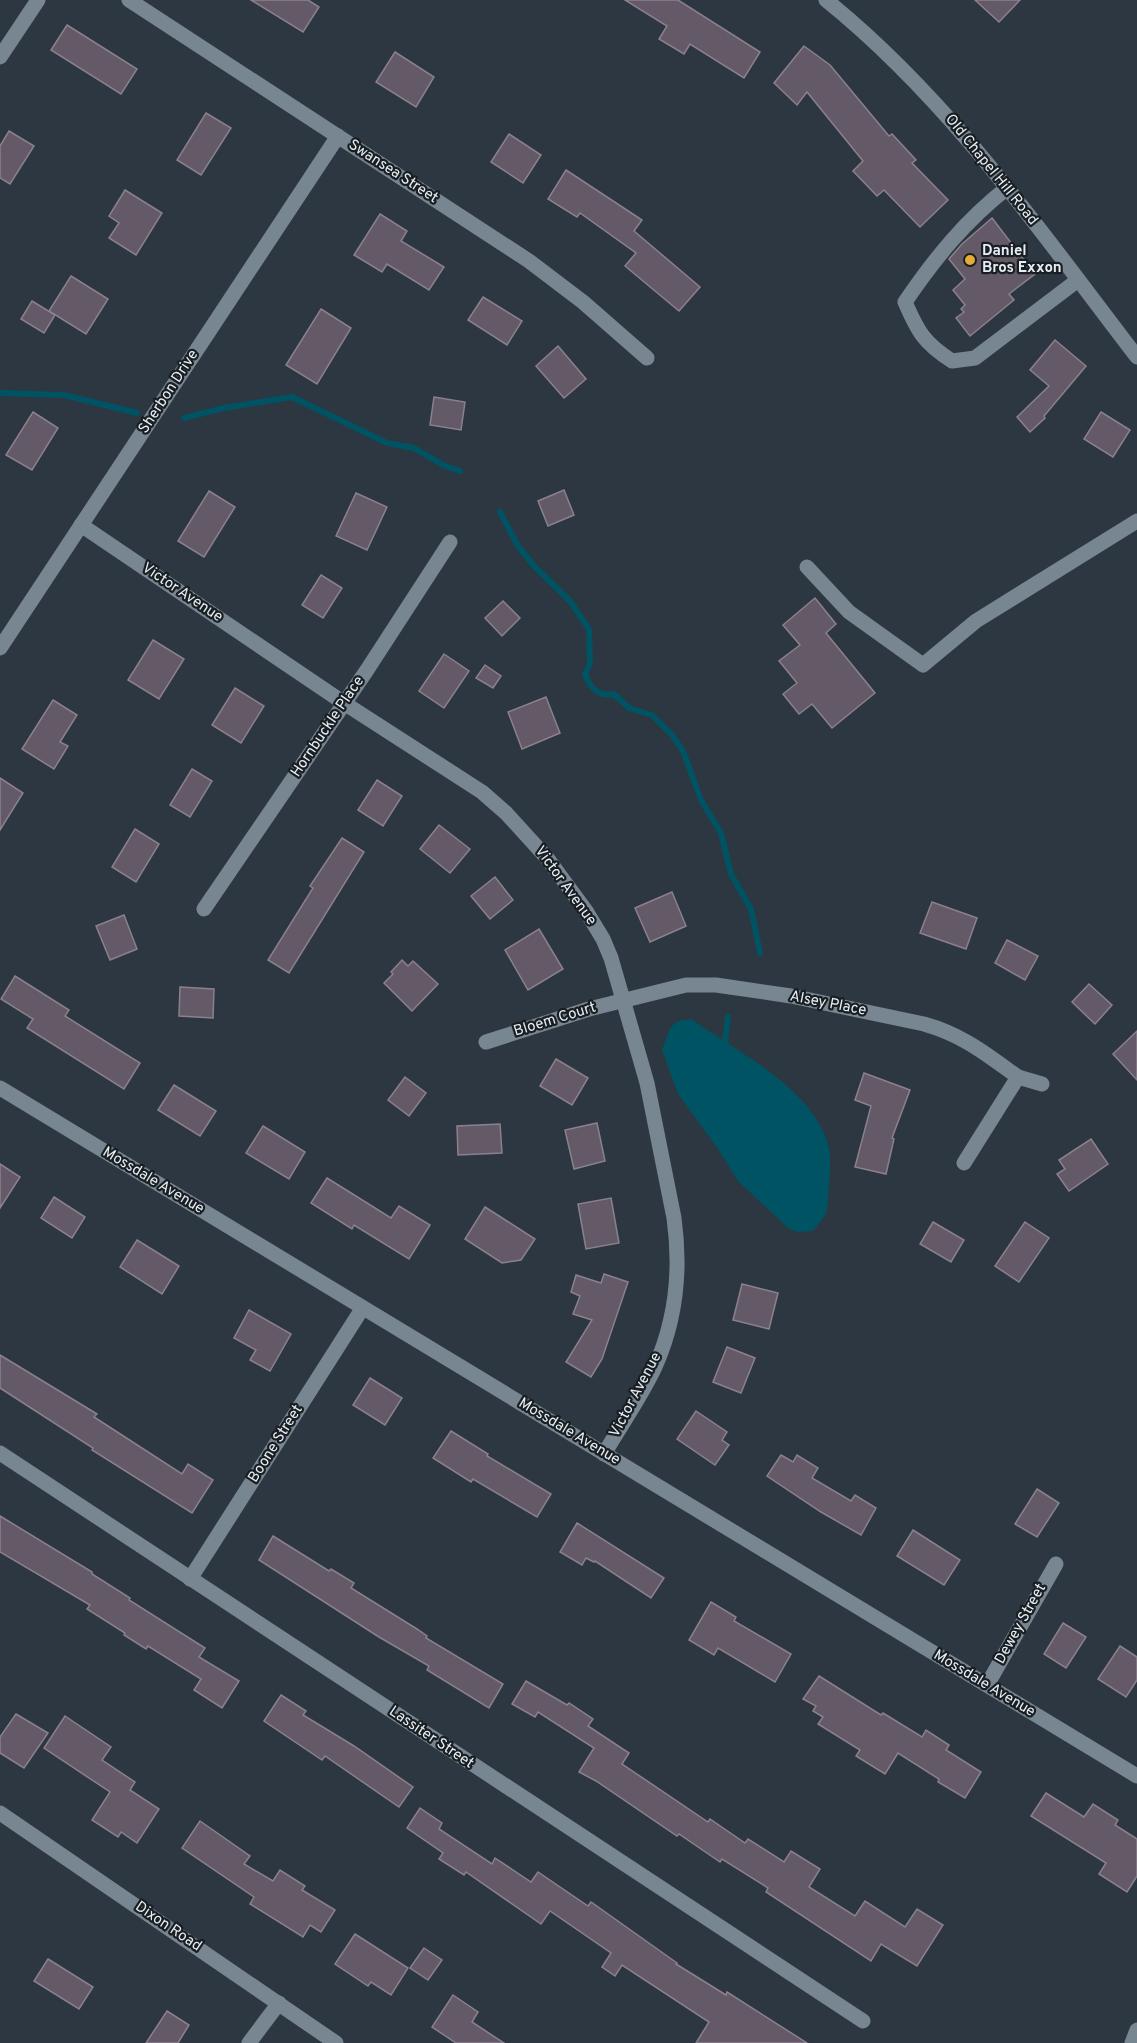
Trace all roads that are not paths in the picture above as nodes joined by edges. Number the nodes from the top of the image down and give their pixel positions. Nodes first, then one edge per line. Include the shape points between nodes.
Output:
1 (38, 0) edge
2 (129, 0) edge
3 (826, 0) edge
4 (0, 57) edge
5 (338, 136) junction
6 (1007, 189) junction
7 (1077, 280) junction
8 (1137, 357) edge
9 (647, 358) dead end
10 (1137, 521) edge
11 (81, 525) junction
12 (450, 543) dead end
13 (807, 567) dead end
14 (0, 648) edge
15 (344, 703) junction
16 (204, 909) dead end
17 (625, 1000) junction
18 (486, 1042) dead end
19 (1018, 1077) junction
20 (1042, 1084) dead end
21 (0, 1088) edge
22 (964, 1163) dead end
23 (362, 1309) junction
24 (0, 1453) edge
25 (604, 1454) junction
26 (1056, 1564) dead end
27 (190, 1579) junction
28 (987, 1685) junction
29 (1137, 1776) edge
30 (0, 1813) edge
31 (279, 2002) junction
32 (863, 2021) dead end
33 (1137, 2030) edge
34 (249, 2043) edge
35 (336, 2043) edge
36 (1132, 2043) edge

1 - 4 street
2 - 5 street, Swansea Street
3 - 6 street, Old Chapel Hill Road via 894,60 946,114
5 - 9 street, Swansea Street via 558,281
5 - 11 street, Sherbon Drive
6 - 7 street, Old Chapel Hill Road
6 - 7 street via 981,208 951,241 905,302 917,331 932,349 952,362 975,358
7 - 8 street, Old Chapel Hill Road
10 - 13 street via 976,621 923,665 849,612
11 - 14 street, Sherbon Drive
11 - 15 street, Victor Avenue
12 - 15 street, Hornbuckle Place
15 - 16 street, Hornbuckle Place
15 - 17 street, Victor Avenue via 482,792 506,813 547,858 586,911 607,949
17 - 18 street, Bloem Court
17 - 19 street, Alsey Place via 686,985 716,985 791,996 944,1030 964,1039
17 - 25 street, Victor Avenue via 647,1083 674,1218 677,1277 662,1349
19 - 20 street, Alsey Place
19 - 22 street
21 - 23 street, Mossdale Avenue
23 - 25 street, Mossdale Avenue
23 - 27 street, Boone Street
24 - 27 street, Lassiter Street
25 - 28 street, Mossdale Avenue
26 - 28 street, Dewey Street
27 - 32 street, Lassiter Street
28 - 29 street, Mossdale Avenue
30 - 31 street, Dixon Road
31 - 34 street
31 - 35 street, Dixon Road
33 - 36 street

